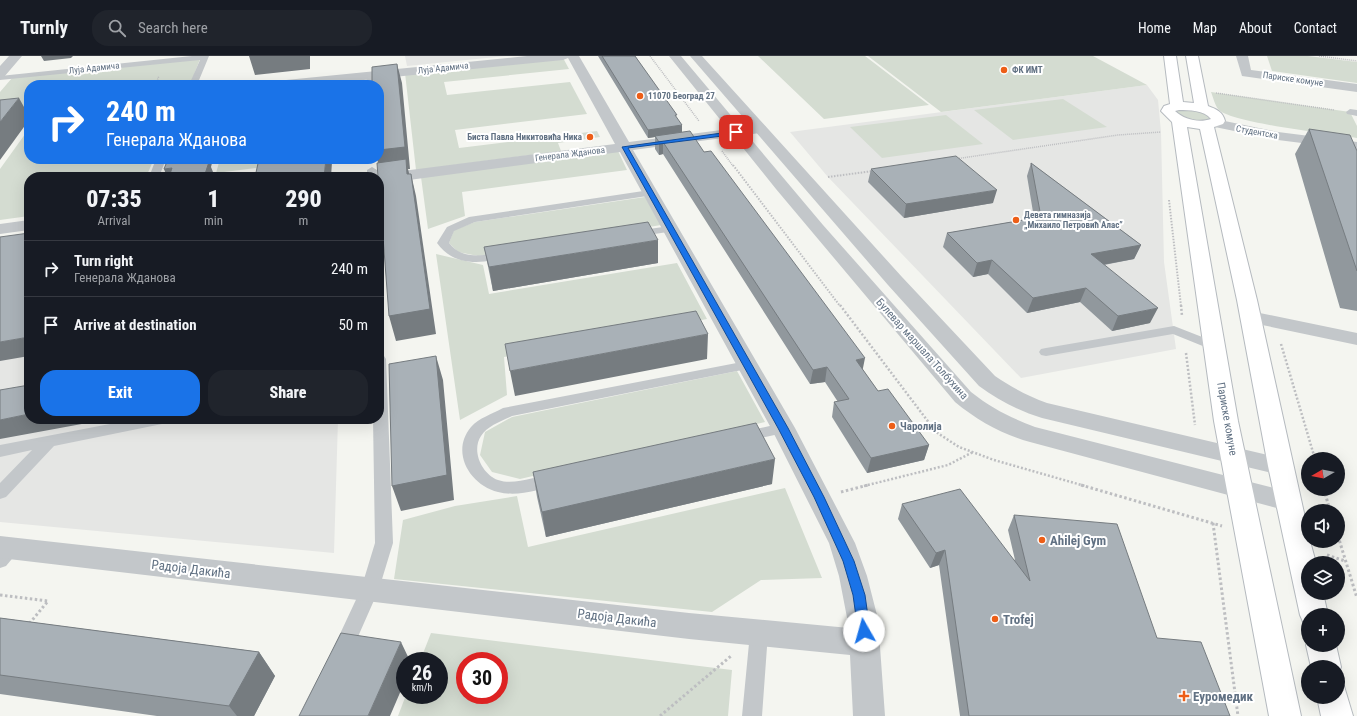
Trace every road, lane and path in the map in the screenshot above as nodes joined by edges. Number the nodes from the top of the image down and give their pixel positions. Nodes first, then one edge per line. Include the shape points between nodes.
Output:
1 (16, 56) edge
2 (205, 56) edge
3 (563, 56) edge
4 (573, 56) edge
5 (675, 56) edge
6 (696, 56) edge
7 (1170, 56) edge
8 (1192, 56) edge
9 (1242, 56) edge
10 (1319, 56) edge
11 (1357, 61) edge
12 (0, 74) edge
13 (0, 78) edge
14 (195, 80) edge
15 (370, 80) edge
16 (1357, 88) edge
17 (1211, 92) dead end
18 (24, 111) edge
19 (1354, 112) edge
20 (0, 113) edge
21 (1178, 113) junction
22 (1210, 118) junction
23 (760, 129) junction
24 (736, 132) junction
25 (1162, 139) dead end
26 (1357, 146) edge
27 (625, 147) junction
28 (953, 159) edge
29 (875, 170) edge
30 (823, 172) dead end
31 (384, 175) edge
32 (828, 177) junction
33 (833, 183) dead end
34 (650, 193) junction
35 (1168, 193) dead end
36 (24, 226) edge
37 (670, 228) junction
38 (0, 229) edge
39 (623, 236) edge
40 (514, 254) edge
41 (1250, 317) junction
42 (1184, 334) junction
43 (1357, 339) edge
44 (1214, 347) junction
45 (1046, 352) dead end
46 (747, 365) junction
47 (137, 424) edge
48 (381, 424) edge
49 (783, 428) junction
50 (1195, 428) dead end
51 (730, 440) edge
52 (48, 442) junction
53 (0, 451) edge
54 (973, 452) dead end
55 (1233, 454) junction
56 (1280, 466) junction
57 (571, 476) edge
58 (1239, 488) junction
59 (0, 493) edge
60 (819, 497) junction
61 (1288, 501) junction
62 (1213, 523) dead end
63 (1342, 548) edge
64 (4, 552) edge
65 (1301, 558) edge
66 (370, 589) junction
67 (0, 595) edge
68 (1357, 598) edge
69 (24, 630) edge
70 (759, 633) junction
71 (866, 643) junction
72 (333, 670) edge
73 (1334, 704) edge
74 (660, 716) edge
75 (752, 716) edge
76 (869, 716) edge
77 (1238, 716) edge
78 (1285, 716) edge
79 (1337, 716) edge

1 - 12 street
2 - 13 lane, Луја Адамича
2 - 14 lane, Луја Адамича
3 - 15 street, Луја Адамича
4 - 27 street
5 - 24 street, Булевар маршала Толбухина
6 - 23 street
7 - 21 main road, Париске комуне
8 - 22 main road
9 - 16 street, Париске комуне via 1246,73
10 - 11 path
17 - 19 path
18 - 20 street
21 - 22 main road
21 - 44 main road, Париске комуне
22 - 26 street, Студентска via 1278,136
22 - 41 main road
23 - 24 street, Генерала Жданова
23 - 55 street via 895,281 987,381 999,390 1042,410
24 - 27 street, Генерала Жданова
24 - 58 street, Булевар маршала Толбухина via 963,397 979,410 1001,423 1061,444
25 - 28 path via 1161,131 1118,135
27 - 31 street, Генерала Жданова
27 - 34 street
29 - 32 path
30 - 32 path
32 - 33 path
34 - 37 street
34 - 40 lane via 473,219 446,232 443,243 449,252 463,258 483,259
35 - 42 path
36 - 38 street
37 - 39 lane
37 - 46 street
41 - 43 street
41 - 56 main road
42 - 44 lane
42 - 45 lane via 1174,330
42 - 50 path
44 - 55 main road, Париске комуне
46 - 49 street
46 - 57 lane via 508,412 484,424 473,437 470,456 478,474 498,486 525,487
47 - 52 lane
48 - 66 lane via 385,533 382,552
49 - 51 lane
49 - 60 street
52 - 53 lane
52 - 59 lane
54 - 60 path via 948,465
55 - 56 street
55 - 58 main road, Париске комуне
56 - 61 main road
58 - 61 street, Булевар маршала Толбухина
58 - 78 main road, Париске комуне
60 - 71 street via 849,561 859,595
61 - 65 main road
62 - 77 path
63 - 68 path
64 - 66 street, Радоја Дакића
66 - 70 street, Радоја Дакића
66 - 72 lane
67 - 69 path via 48,601
70 - 71 street, Радоја Дакића
70 - 74 path
70 - 75 lane
71 - 76 street
73 - 79 main road

